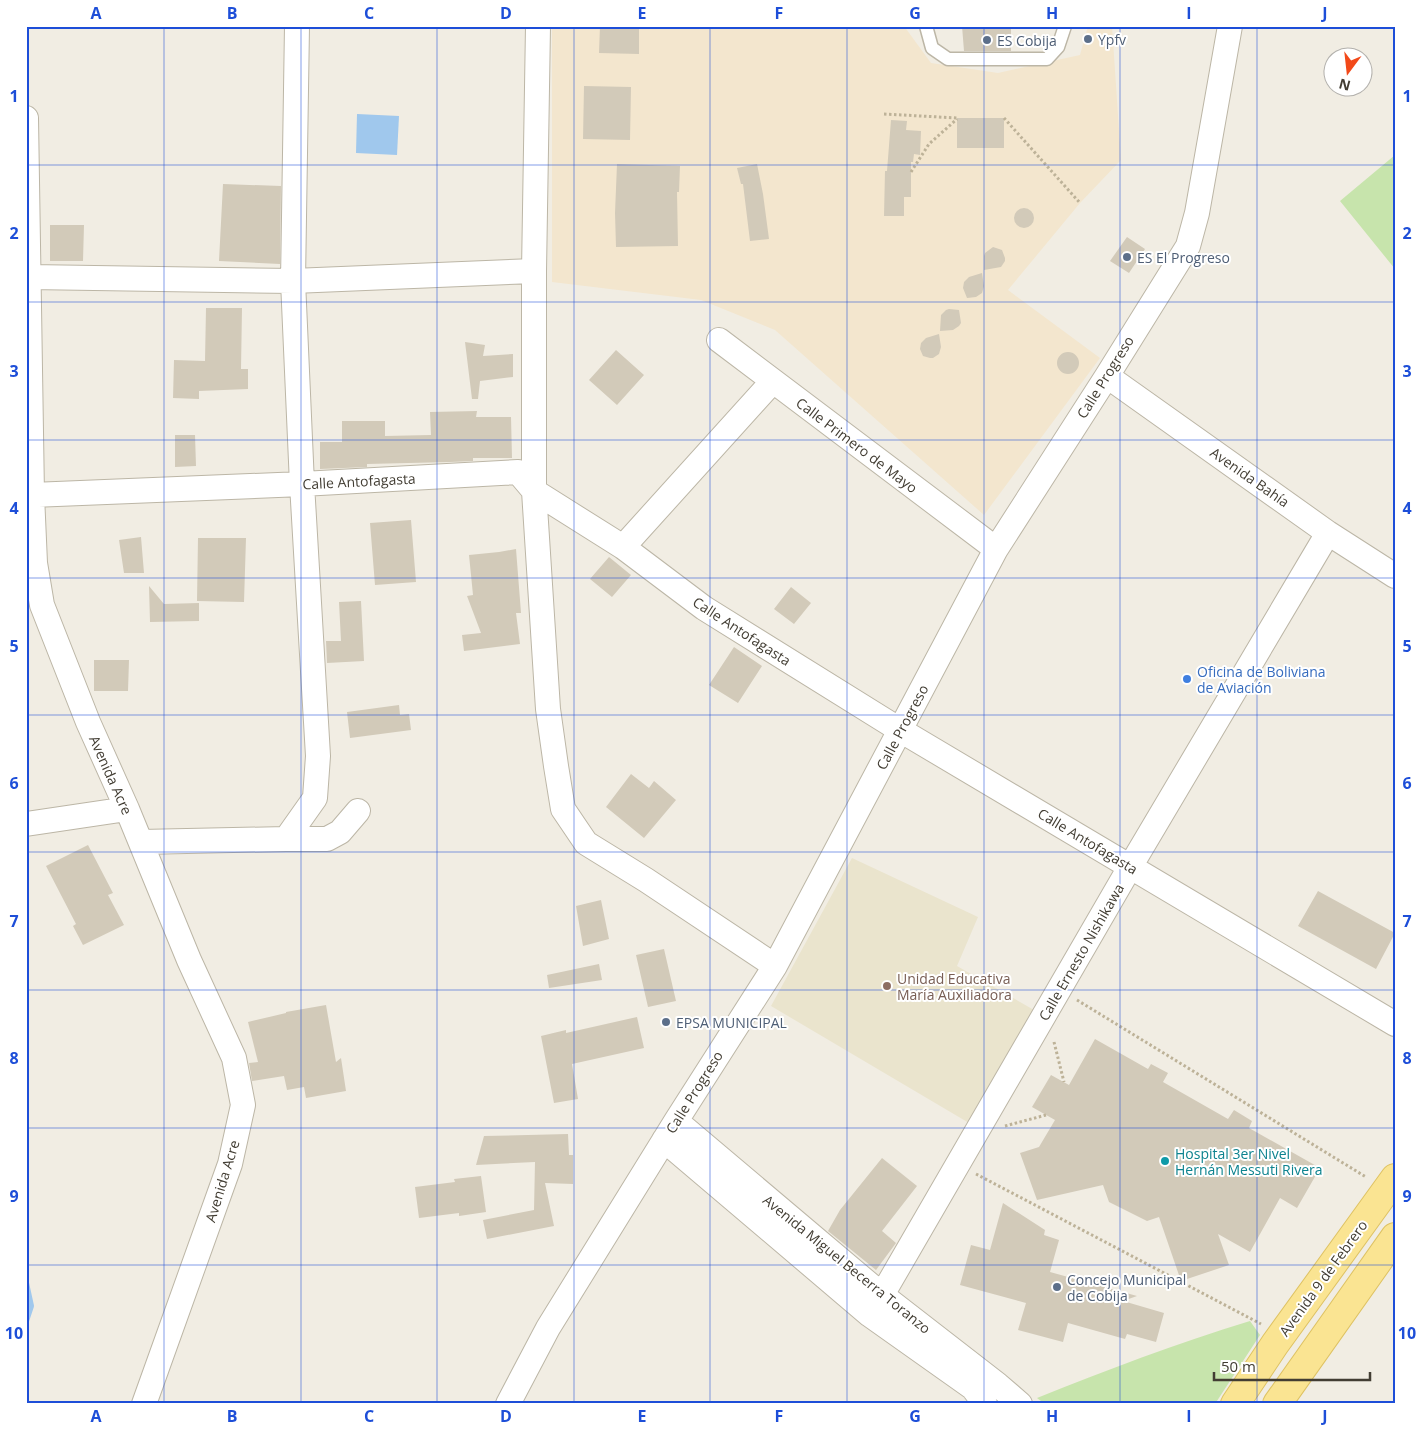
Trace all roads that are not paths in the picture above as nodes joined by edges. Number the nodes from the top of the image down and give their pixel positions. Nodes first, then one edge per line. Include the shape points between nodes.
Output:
1 (297, 26) edge
2 (538, 26) edge
3 (926, 26) edge
4 (1065, 26) edge
5 (1230, 26) edge
6 (26, 118) edge
7 (27, 177) edge
8 (534, 271) junction
9 (30, 277) junction
10 (292, 281) junction
11 (719, 340) dead end
12 (1107, 376) junction
13 (773, 381) junction
14 (28, 399) edge
15 (302, 484) junction
16 (534, 491) junction
17 (32, 495) junction
18 (1328, 533) junction
19 (623, 547) junction
20 (996, 549) junction
21 (1395, 576) edge
22 (34, 605) edge
23 (900, 730) junction
24 (127, 809) junction
25 (358, 811) dead end
26 (26, 824) edge
27 (286, 839) junction
28 (141, 842) junction
29 (1130, 866) junction
30 (774, 966) junction
31 (1395, 1024) edge
32 (670, 1130) junction
33 (1391, 1184) edge
34 (1395, 1237) edge
35 (882, 1295) junction
36 (144, 1404) edge
37 (508, 1404) edge
38 (985, 1404) edge
39 (1020, 1404) edge
40 (1235, 1404) edge
41 (1277, 1404) edge

1 - 10 street
2 - 8 street
3 - 4 lane via 932,48 948,59 1047,59 1058,47
5 - 12 street, Calle Progreso via 1197,214 1188,246
6 - 7 street, Avenida Acre
7 - 9 street, Avenida Acre
8 - 10 street
8 - 16 street
9 - 10 street
9 - 14 street, Avenida Acre
10 - 15 street
11 - 13 street, Calle Primero de Mayo
12 - 18 street, Avenida Bahía
12 - 20 street, Calle Progreso
13 - 19 street
13 - 20 street, Calle Primero de Mayo
14 - 17 street, Avenida Acre
15 - 16 street, Calle Antofagasta via 518,472
15 - 17 street, Calle Antofagasta
15 - 27 street via 318,756 315,798
16 - 19 street, Calle Antofagasta
16 - 30 street via 548,709 563,809 586,843
17 - 22 street, Avenida Acre
18 - 21 street, Avenida Bahía
18 - 29 street, Calle Ernesto Nishikawa
19 - 23 street, Calle Antofagasta via 704,608
20 - 23 street, Calle Progreso
22 - 24 street, Avenida Acre
23 - 29 street, Calle Antofagasta
23 - 30 street, Calle Progreso
24 - 26 street
24 - 28 street, Avenida Acre
25 - 27 street via 340,832 327,839
27 - 28 street
28 - 36 street, Avenida Acre via 189,960 234,1058 243,1105 230,1164
29 - 31 street, Calle Antofagasta
29 - 35 street, Calle Ernesto Nishikawa
30 - 32 street, Calle Progreso
32 - 35 street, Avenida Miguel Becerra Toranzo
32 - 37 street, Calle Progreso via 548,1328
32 - 38 street, Avenida Miguel Becerra Toranzo via 870,1315 972,1388
33 - 40 main road, Avenida 9 de Febrero
34 - 41 main road
35 - 39 street, Avenida Miguel Becerra Toranzo

